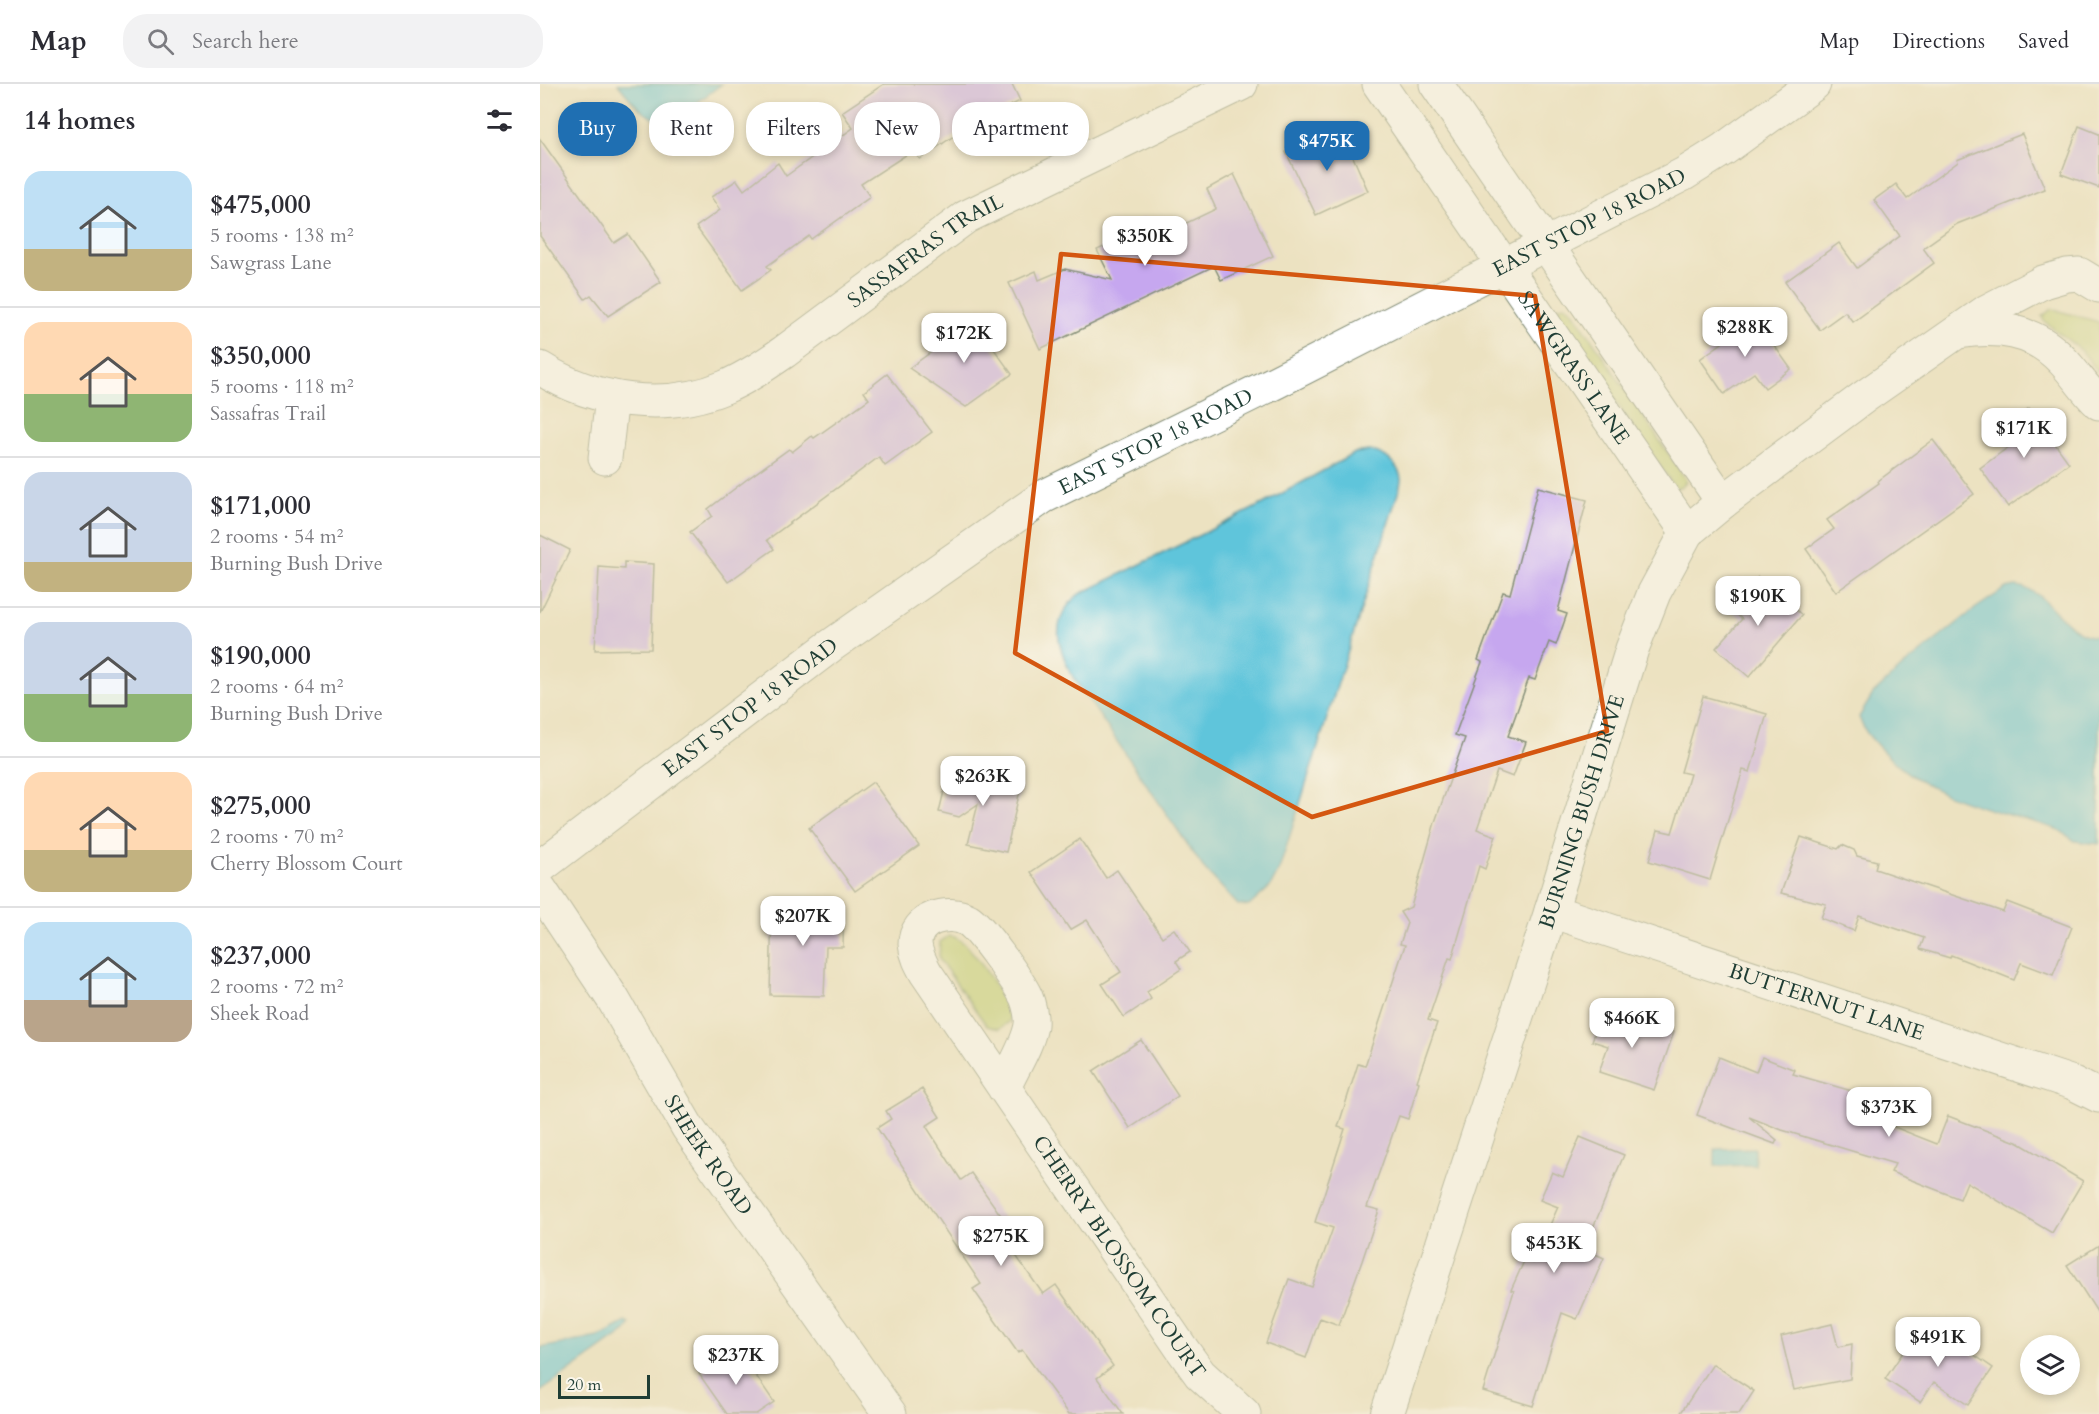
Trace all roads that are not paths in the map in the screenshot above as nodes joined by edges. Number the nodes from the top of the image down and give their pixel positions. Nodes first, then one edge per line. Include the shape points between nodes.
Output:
1 (1241, 84) edge
2 (1380, 84) edge
3 (1436, 84) edge
4 (1814, 84) edge
5 (1547, 244) junction
6 (1503, 266) junction
7 (2099, 286) edge
8 (1956, 332) junction
9 (540, 368) edge
10 (612, 397) junction
11 (2099, 403) edge
12 (605, 458) dead end
13 (1723, 502) junction
14 (1687, 532) junction
15 (540, 867) edge
16 (540, 889) edge
17 (1551, 911) junction
18 (1004, 1088) junction
19 (2099, 1096) edge
20 (890, 1414) edge
21 (1244, 1414) edge
22 (1386, 1414) edge

1 - 10 street, SASSAFRAS TRAIL via 966,217 755,372 698,396 671,400
2 - 6 street, SAWGRASS LANE
3 - 5 street
4 - 5 street, EAST STOP 18 ROAD via 1684,174
5 - 6 street, EAST STOP 18 ROAD
5 - 13 street
6 - 14 street, SAWGRASS LANE
6 - 15 street, EAST STOP 18 ROAD via 1043,497 829,647
7 - 8 street, BURNING BUSH DRIVE via 2079,274 2043,282
8 - 11 street, BURNING BUSH DRIVE via 1983,328 2012,330 2039,342 2061,358
8 - 13 street, BURNING BUSH DRIVE
9 - 10 street, SASSAFRAS TRAIL via 587,392
10 - 12 street
13 - 14 street, BURNING BUSH DRIVE
14 - 17 street, BURNING BUSH DRIVE via 1654,593 1632,649
16 - 20 street, SHEEK ROAD via 613,999 687,1128
17 - 19 street, BUTTERNUT LANE via 2073,1083
17 - 22 street, BURNING BUSH DRIVE
18 - 18 street, CHERRY BLOSSOM COURT via 917,958 915,941 922,925 937,916 968,920 983,935 1026,998 1031,1025
18 - 21 street, CHERRY BLOSSOM COURT via 1194,1365

